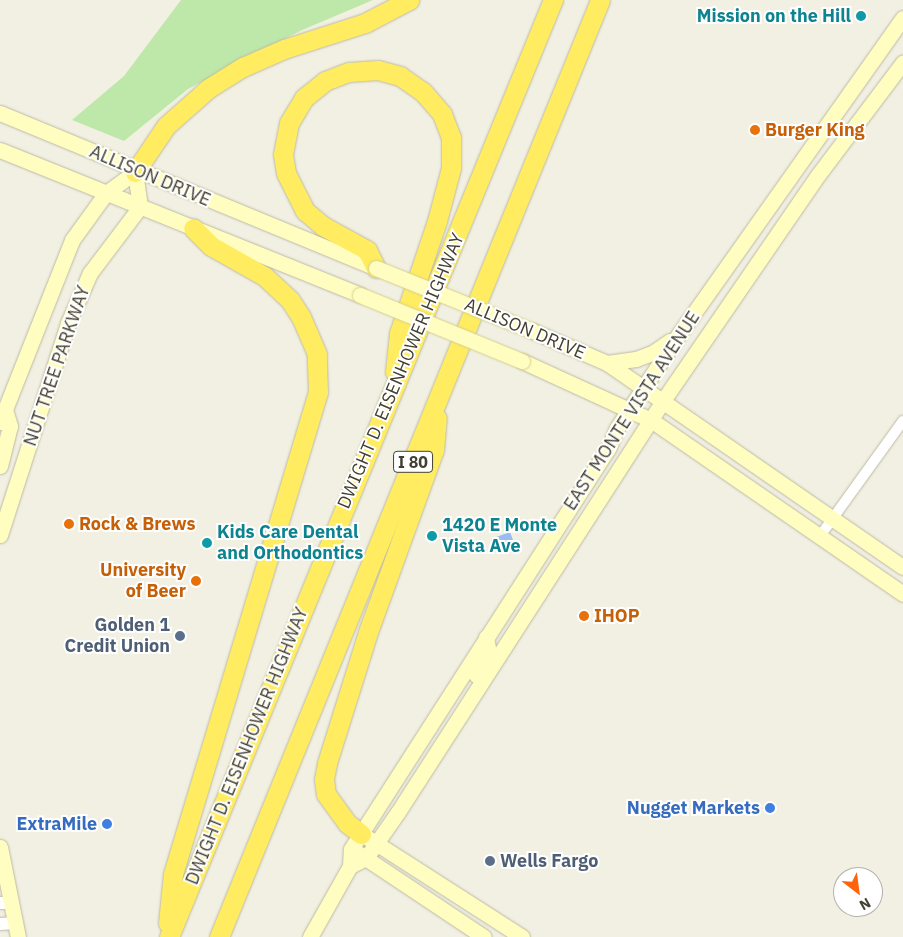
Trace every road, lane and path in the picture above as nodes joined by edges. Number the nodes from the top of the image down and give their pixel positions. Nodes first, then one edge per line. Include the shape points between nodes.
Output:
1 (409, 0) edge
2 (554, 0) edge
3 (600, 0) edge
4 (903, 18) edge
5 (903, 62) edge
6 (0, 113) edge
7 (0, 150) edge
8 (135, 172) junction
9 (106, 193) junction
10 (140, 207) junction
11 (193, 228) junction
12 (376, 268) junction
13 (679, 334) junction
14 (607, 363) junction
15 (394, 383) junction
16 (643, 388) junction
17 (439, 397) junction
18 (662, 402) junction
19 (628, 411) junction
20 (2, 416) edge
21 (651, 420) junction
22 (903, 421) edge
23 (0, 466) edge
24 (832, 519) junction
25 (0, 535) edge
26 (820, 536) junction
27 (903, 567) edge
28 (526, 575) junction
29 (903, 594) edge
30 (486, 637) junction
31 (504, 651) junction
32 (453, 728) junction
33 (363, 842) junction
34 (0, 847) edge
35 (366, 858) junction
36 (350, 866) junction
37 (5, 903) edge
38 (11, 928) edge
39 (222, 933) edge
40 (168, 937) edge
41 (310, 937) edge
42 (484, 937) edge
43 (522, 937) edge

1 - 8 highway via 365,23 284,49 243,67 209,88 166,126
2 - 15 highway, DWIGHT D. EISENHOWER HIGHWAY / I 80 via 415,341
3 - 17 highway, I 80
4 - 13 main road, EAST MONTE VISTA AVENUE
5 - 18 main road, EAST MONTE VISTA AVENUE via 818,175
6 - 8 main road, ALLISON DRIVE
7 - 9 main road, ALLISON DRIVE
8 - 9 main road, NUT TREE PARKWAY
8 - 10 main road
8 - 12 main road, ALLISON DRIVE
9 - 10 main road, ALLISON DRIVE
9 - 20 main road, NUT TREE PARKWAY via 72,240
10 - 11 main road, ALLISON DRIVE
10 - 25 main road, NUT TREE PARKWAY via 90,273 68,323
11 - 19 main road, ALLISON DRIVE, bridge via 522,361
11 - 40 highway via 211,246 264,276 290,300 317,354 318,392 172,874
12 - 14 main road, ALLISON DRIVE, bridge
12 - 15 highway via 367,250 323,226 305,211 286,172 283,154 289,123 304,98 325,81 349,72 378,70 400,76 430,99 442,114 451,137 451,168 399,333
13 - 14 main road via 654,352 636,359
13 - 16 main road, EAST MONTE VISTA AVENUE
14 - 16 main road, ALLISON DRIVE
15 - 40 highway, DWIGHT D. EISENHOWER HIGHWAY / I 80
16 - 18 main road, ALLISON DRIVE
16 - 19 main road, EAST MONTE VISTA AVENUE
17 - 33 highway via 434,450 368,632 324,779 331,802
17 - 39 highway, I 80
18 - 21 main road, EAST MONTE VISTA AVENUE
18 - 24 main road, ALLISON DRIVE
19 - 21 main road, ALLISON DRIVE
19 - 28 main road, EAST MONTE VISTA AVENUE via 608,449
20 - 23 main road via 10,426
21 - 26 main road, ALLISON DRIVE
21 - 31 main road, EAST MONTE VISTA AVENUE
22 - 24 street
24 - 26 street
24 - 27 main road, ALLISON DRIVE
26 - 29 main road, ALLISON DRIVE
28 - 30 main road, EAST MONTE VISTA AVENUE
28 - 31 main road via 522,598 499,636
30 - 32 main road via 489,653 458,702
30 - 33 main road, EAST MONTE VISTA AVENUE
31 - 32 main road, EAST MONTE VISTA AVENUE
32 - 33 main road, EAST MONTE VISTA AVENUE
33 - 35 main road, EAST MONTE VISTA AVENUE
33 - 36 main road, EAST MONTE VISTA AVENUE
33 - 43 main road
34 - 37 main road
35 - 36 main road, EAST MONTE VISTA AVENUE
35 - 42 main road
36 - 41 main road, EAST MONTE VISTA AVENUE
37 - 38 main road

